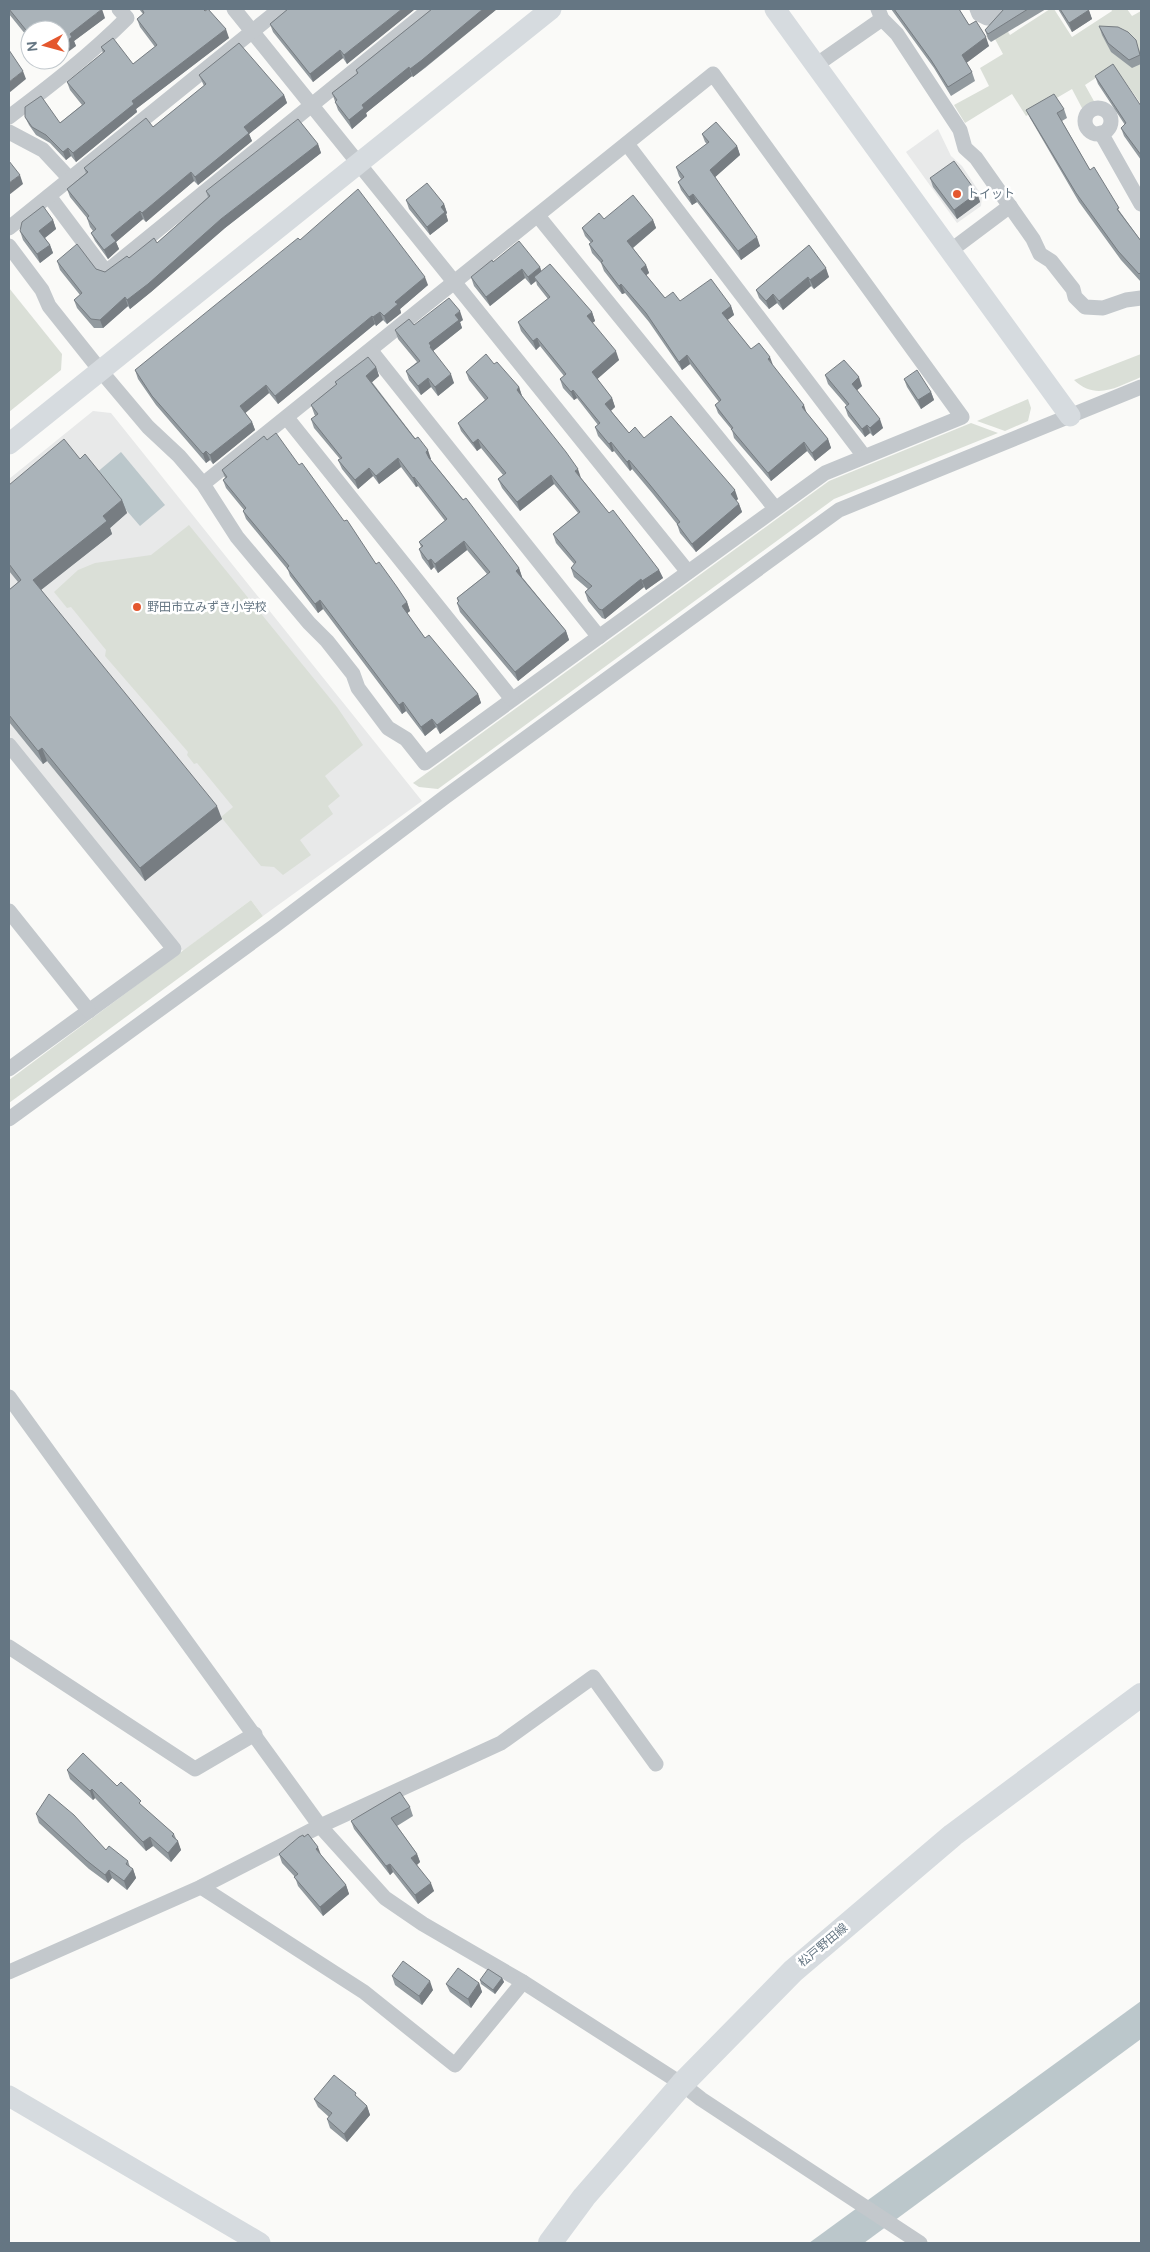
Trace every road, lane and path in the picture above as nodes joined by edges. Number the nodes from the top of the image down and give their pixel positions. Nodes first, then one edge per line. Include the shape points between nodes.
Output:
1 (119, 9) edge
2 (234, 9) edge
3 (280, 9) edge
4 (430, 9) edge
5 (551, 9) edge
6 (774, 9) edge
7 (976, 9) edge
8 (1000, 9) edge
9 (880, 14) edge
10 (252, 32) junction
11 (816, 65) junction
12 (312, 104) junction
13 (9, 117) edge
14 (9, 132) edge
15 (1101, 133) dead end
16 (627, 144) junction
17 (358, 162) junction
18 (70, 179) junction
19 (49, 196) junction
20 (1141, 204) edge
21 (1010, 206) junction
22 (538, 216) junction
23 (9, 228) edge
24 (9, 246) edge
25 (950, 251) junction
26 (454, 282) junction
27 (1141, 298) edge
28 (371, 351) junction
29 (100, 370) junction
30 (1141, 387) edge
31 (1070, 416) junction
32 (287, 418) junction
33 (9, 444) edge
34 (864, 456) junction
35 (203, 484) junction
36 (775, 508) junction
37 (688, 572) junction
38 (599, 636) junction
39 (512, 699) junction
40 (9, 744) edge
41 (9, 911) edge
42 (89, 1010) junction
43 (9, 1069) edge
44 (9, 1119) edge
45 (9, 1397) edge
46 (9, 1647) edge
47 (1141, 1695) edge
48 (255, 1734) junction
49 (656, 1764) dead end
50 (320, 1826) junction
51 (201, 1887) junction
52 (9, 1972) edge
53 (523, 1982) junction
54 (682, 2084) junction
55 (9, 2096) edge
56 (260, 2243) edge
57 (550, 2243) edge
58 (920, 2243) edge

1 - 13 street via 127,18 106,39 72,70
2 - 10 street
3 - 10 street
4 - 12 street
5 - 17 street
6 - 11 street
7 - 8 street via 987,18 995,16
9 - 11 street
9 - 21 street via 897,34 960,130 965,148 976,158
10 - 12 street
10 - 18 street
11 - 25 street
12 - 17 street
12 - 19 street via 106,272
14 - 18 street via 43,150
15 - 20 street
16 - 22 street
16 - 34 street
16 - 34 street via 713,74 962,417
17 - 26 street
17 - 29 street
18 - 19 street
19 - 23 street
21 - 25 street
21 - 27 street via 1040,254 1051,261 1073,289 1075,298 1085,307 1103,308
22 - 26 street
22 - 36 street
24 - 29 street via 42,290 49,306
25 - 31 street
26 - 28 street
26 - 37 street
28 - 32 street
28 - 38 street
29 - 33 street
29 - 35 street via 148,427
30 - 31 street
31 - 44 street via 839,510
32 - 35 street
32 - 39 street
34 - 36 street via 825,473
35 - 39 street via 237,537 327,641 388,728 406,739 425,763
36 - 37 street
37 - 38 street
38 - 39 street
40 - 42 street via 174,949
41 - 42 street
42 - 43 street
45 - 48 street
46 - 48 street via 196,1769
47 - 54 main road, 松戸野田線 via 938,1848 793,1971
48 - 50 street
49 - 50 street via 593,1677 501,1743
50 - 51 street
50 - 53 street via 385,1898
51 - 52 street
51 - 53 street via 364,1992 455,2065
53 - 54 street
54 - 57 main road, 松戸野田線 via 584,2197
54 - 58 street
55 - 56 street

